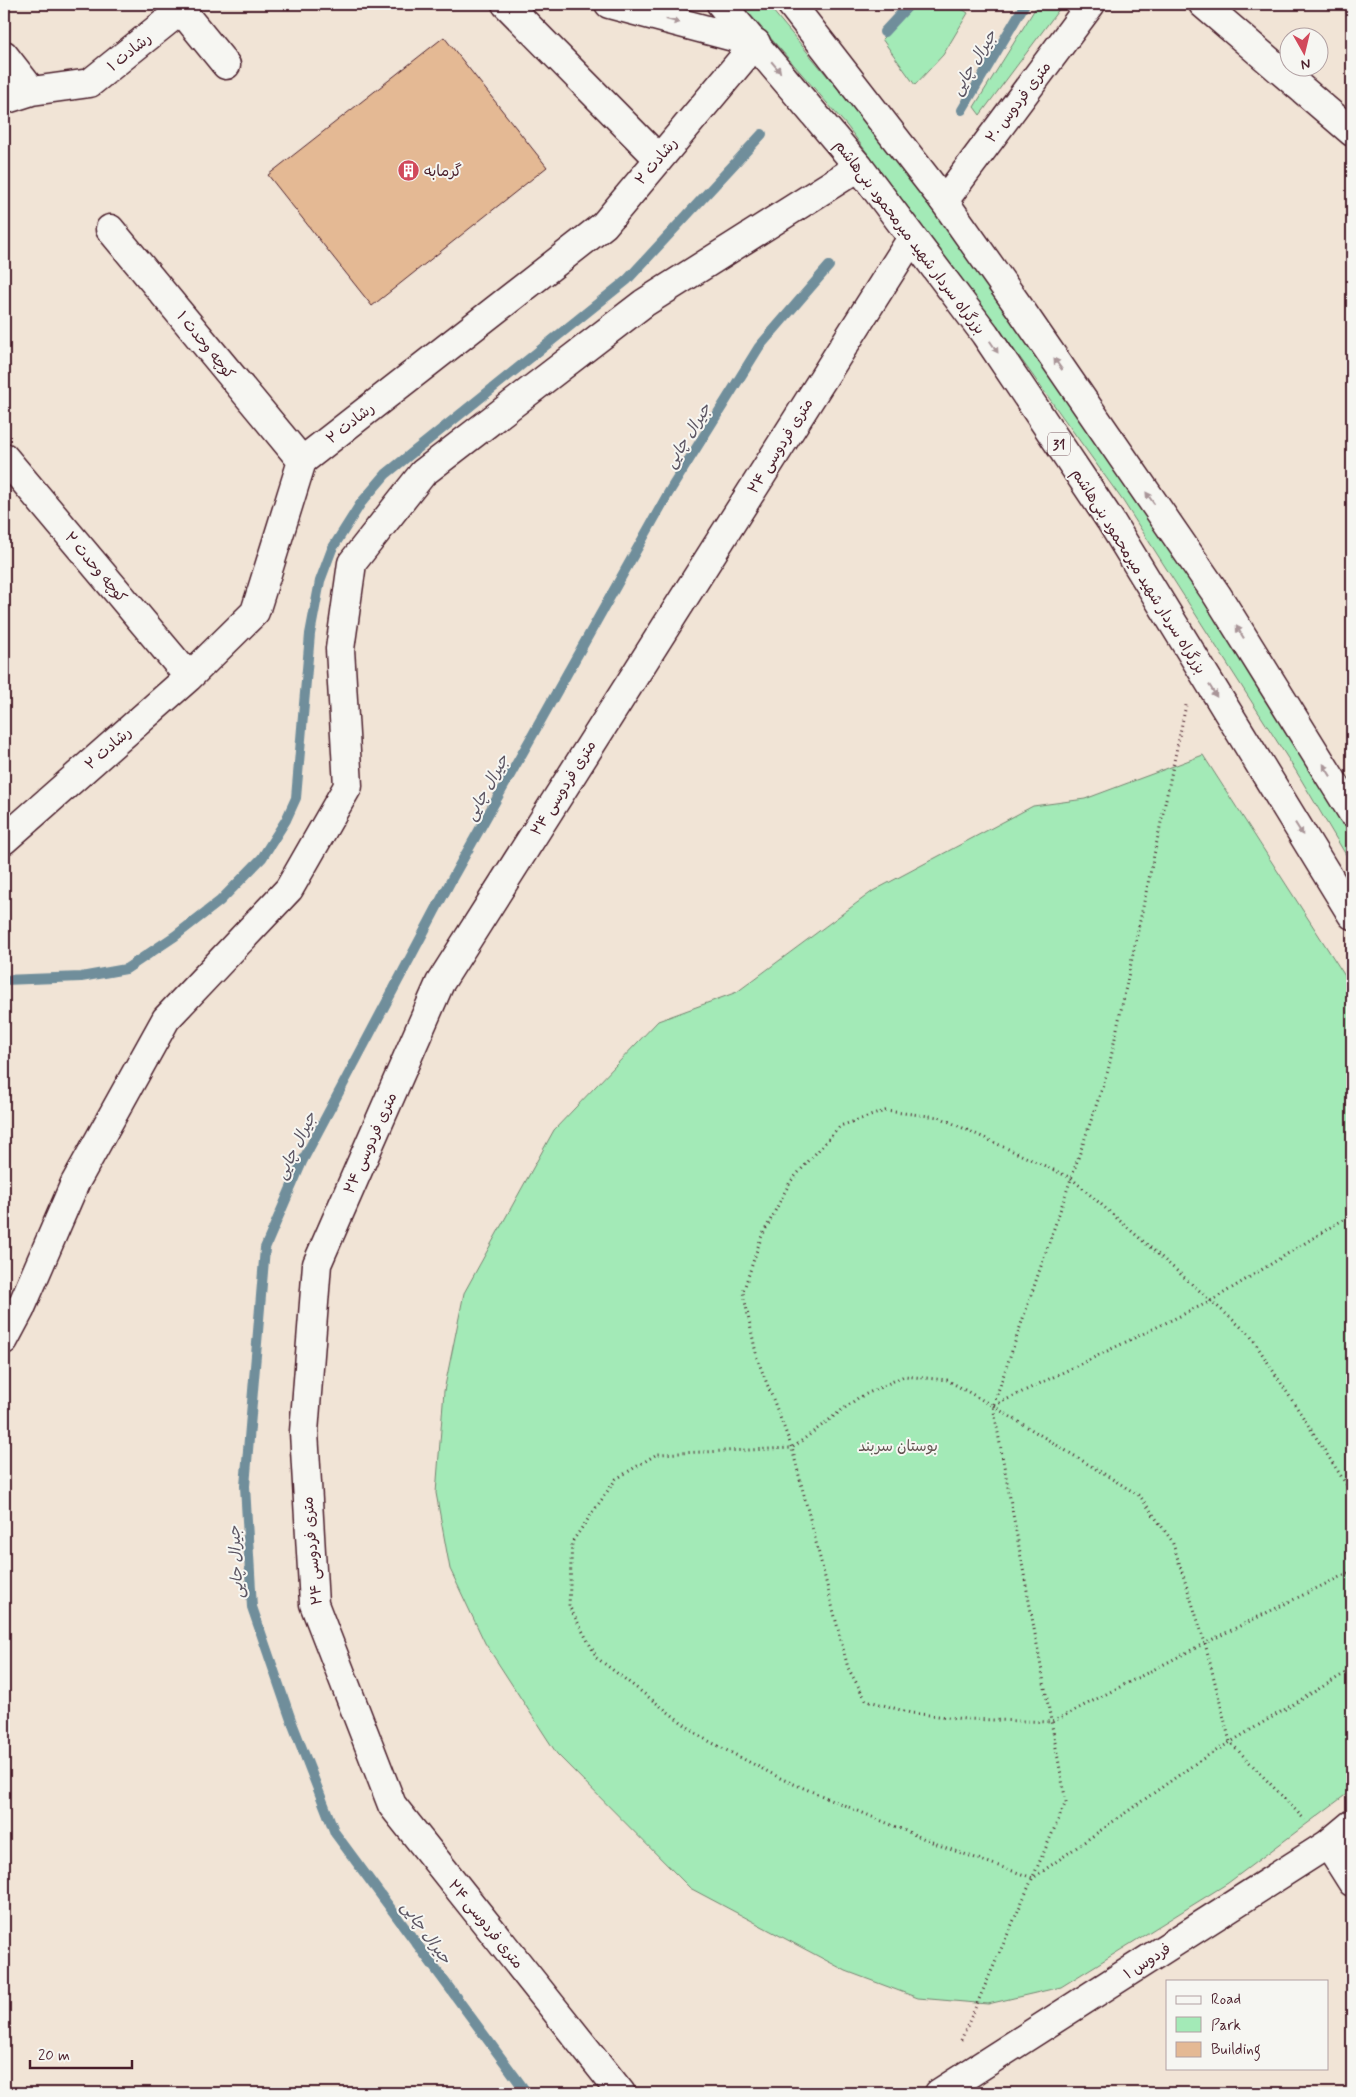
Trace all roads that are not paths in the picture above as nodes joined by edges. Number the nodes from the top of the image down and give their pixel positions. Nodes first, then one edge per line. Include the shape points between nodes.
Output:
1 (506, 4) edge
2 (609, 4) edge
3 (721, 4) edge
4 (792, 4) edge
5 (1092, 4) edge
6 (1203, 4) edge
7 (756, 43) junction
8 (4, 55) edge
9 (226, 65) dead end
10 (32, 91) junction
11 (4, 100) edge
12 (1352, 132) edge
13 (658, 158) junction
14 (859, 167) junction
15 (944, 201) junction
16 (110, 230) dead end
17 (912, 238) junction
18 (4, 457) edge
19 (302, 461) junction
20 (189, 676) junction
21 (1352, 812) edge
22 (4, 840) edge
23 (1352, 915) edge
24 (4, 1340) edge
25 (1352, 1824) edge
26 (1328, 1844) junction
27 (1352, 1882) edge
28 (621, 2093) edge
29 (940, 2093) edge

1 - 13 main road
2 -> 7 main road
3 - 7 main road, بزرگراه سردار شهید میرمحمود بنی‌هاشم / 31
4 - 15 main road
5 - 15 main road, ۲۰ متری فردوس
6 - 12 main road
7 - 13 main road, رشادت ۲
7 -> 14 main road, بزرگراه سردار شهید میرمحمود بنی‌هاشم / 31
8 - 10 main road
9 - 10 main road, رشادت ۱ via 181,10 90,83
10 - 11 main road, رشادت ۱
13 - 19 main road, رشادت ۲ via 604,225
14 - 17 main road, بزرگراه سردار شهید میرمحمود بنی‌هاشم / 31
14 - 24 main road via 644,303 423,473 352,563 340,649 348,786 290,889 166,1019 75,1183
21 -> 15 main road via 1217,595
16 - 19 main road, کوچه وحدت ۱
17 -> 23 main road, بزرگراه سردار شهید میرمحمود بنی‌هاشم / 31 via 985,334 1110,520
17 - 28 main road, ۲۴ متری فردوسی via 440,983 317,1264 304,1432 314,1604 392,1806
18 - 20 main road, کوچه وحدت ۲
19 - 20 main road, رشادت ۲ via 255,612
20 - 22 main road, رشادت ۲
25 - 26 main road, فردوس ۱
26 - 27 main road
26 - 29 main road, فردوس ۱

